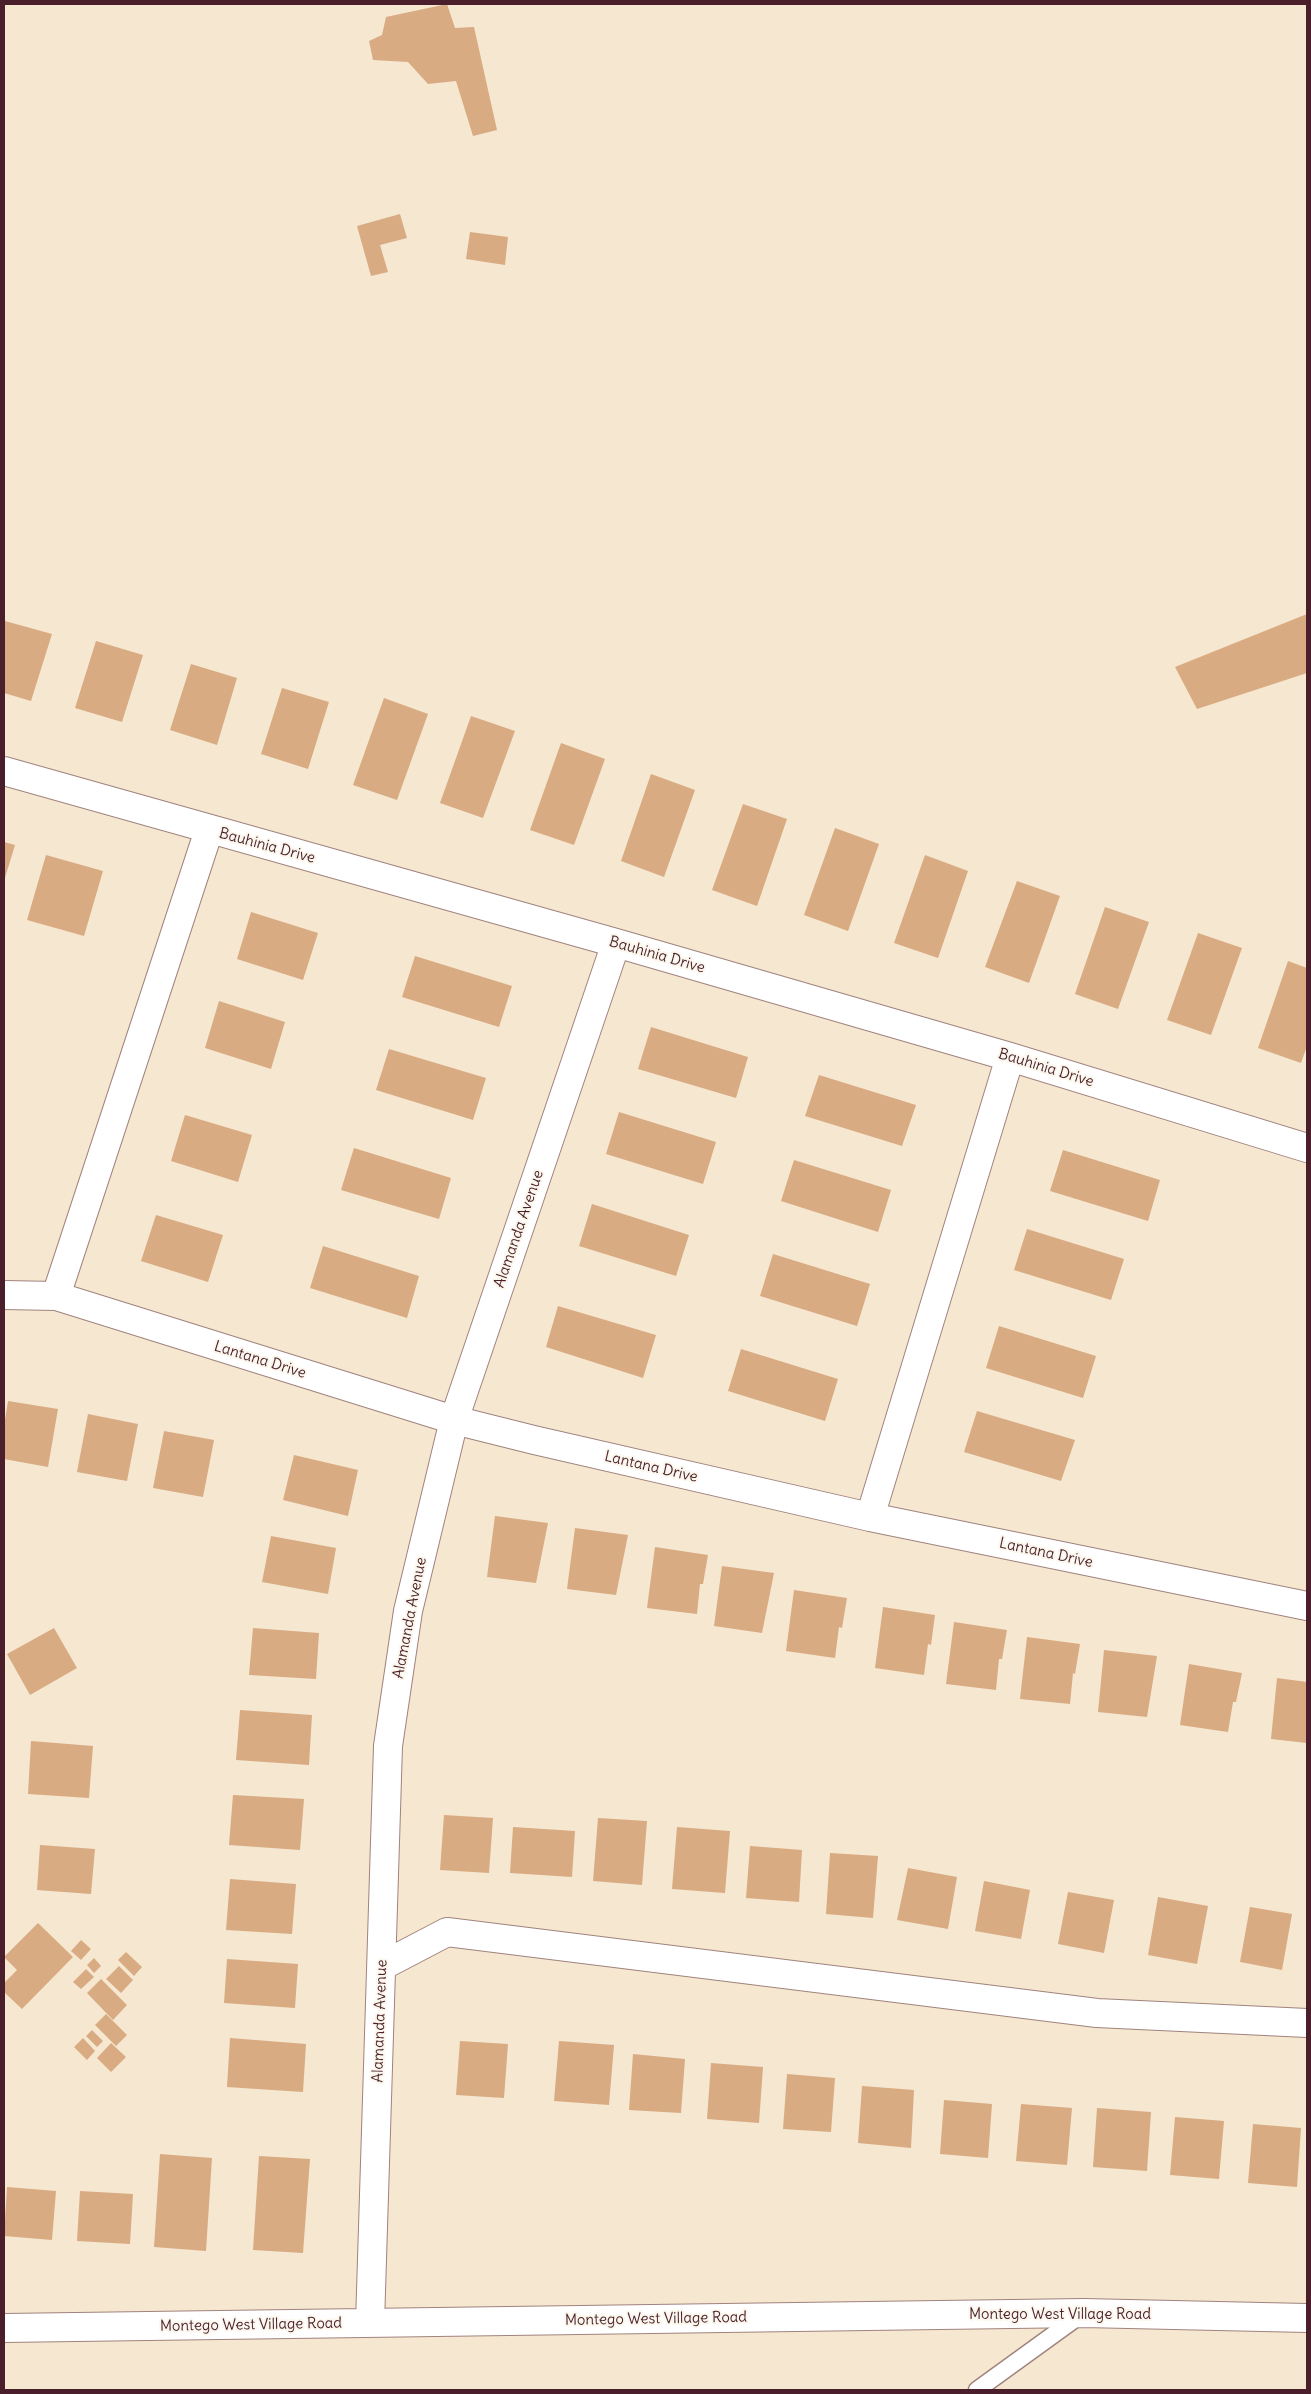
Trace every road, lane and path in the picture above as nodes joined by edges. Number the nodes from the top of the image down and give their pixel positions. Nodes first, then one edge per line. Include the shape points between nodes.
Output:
1 (4, 771) edge
2 (209, 830) junction
3 (616, 943) junction
4 (1010, 1057) junction
5 (1307, 1148) edge
6 (4, 1295) edge
7 (56, 1296) junction
8 (454, 1420) junction
9 (870, 1517) junction
10 (1307, 1606) edge
11 (382, 1966) junction
12 (1307, 2023) edge
13 (1084, 2313) junction
14 (1307, 2318) edge
15 (370, 2323) junction
16 (4, 2328) edge
17 (977, 2390) edge

1 - 2 street, Bauhinia Drive
2 - 3 street, Bauhinia Drive
2 - 7 street
3 - 4 street, Bauhinia Drive
3 - 8 street, Alamanda Avenue
4 - 5 street, Bauhinia Drive
4 - 9 street
6 - 7 street, Lantana Drive
7 - 8 street, Lantana Drive
8 - 9 street, Lantana Drive
8 - 11 street, Alamanda Avenue via 408,1611 388,1746
9 - 10 street, Lantana Drive
11 - 12 street via 447,1932 1097,2013
11 - 15 street, Alamanda Avenue
13 - 14 street, Montego West Village Road
13 - 15 street, Montego West Village Road
13 - 17 lane
15 - 16 street, Montego West Village Road

